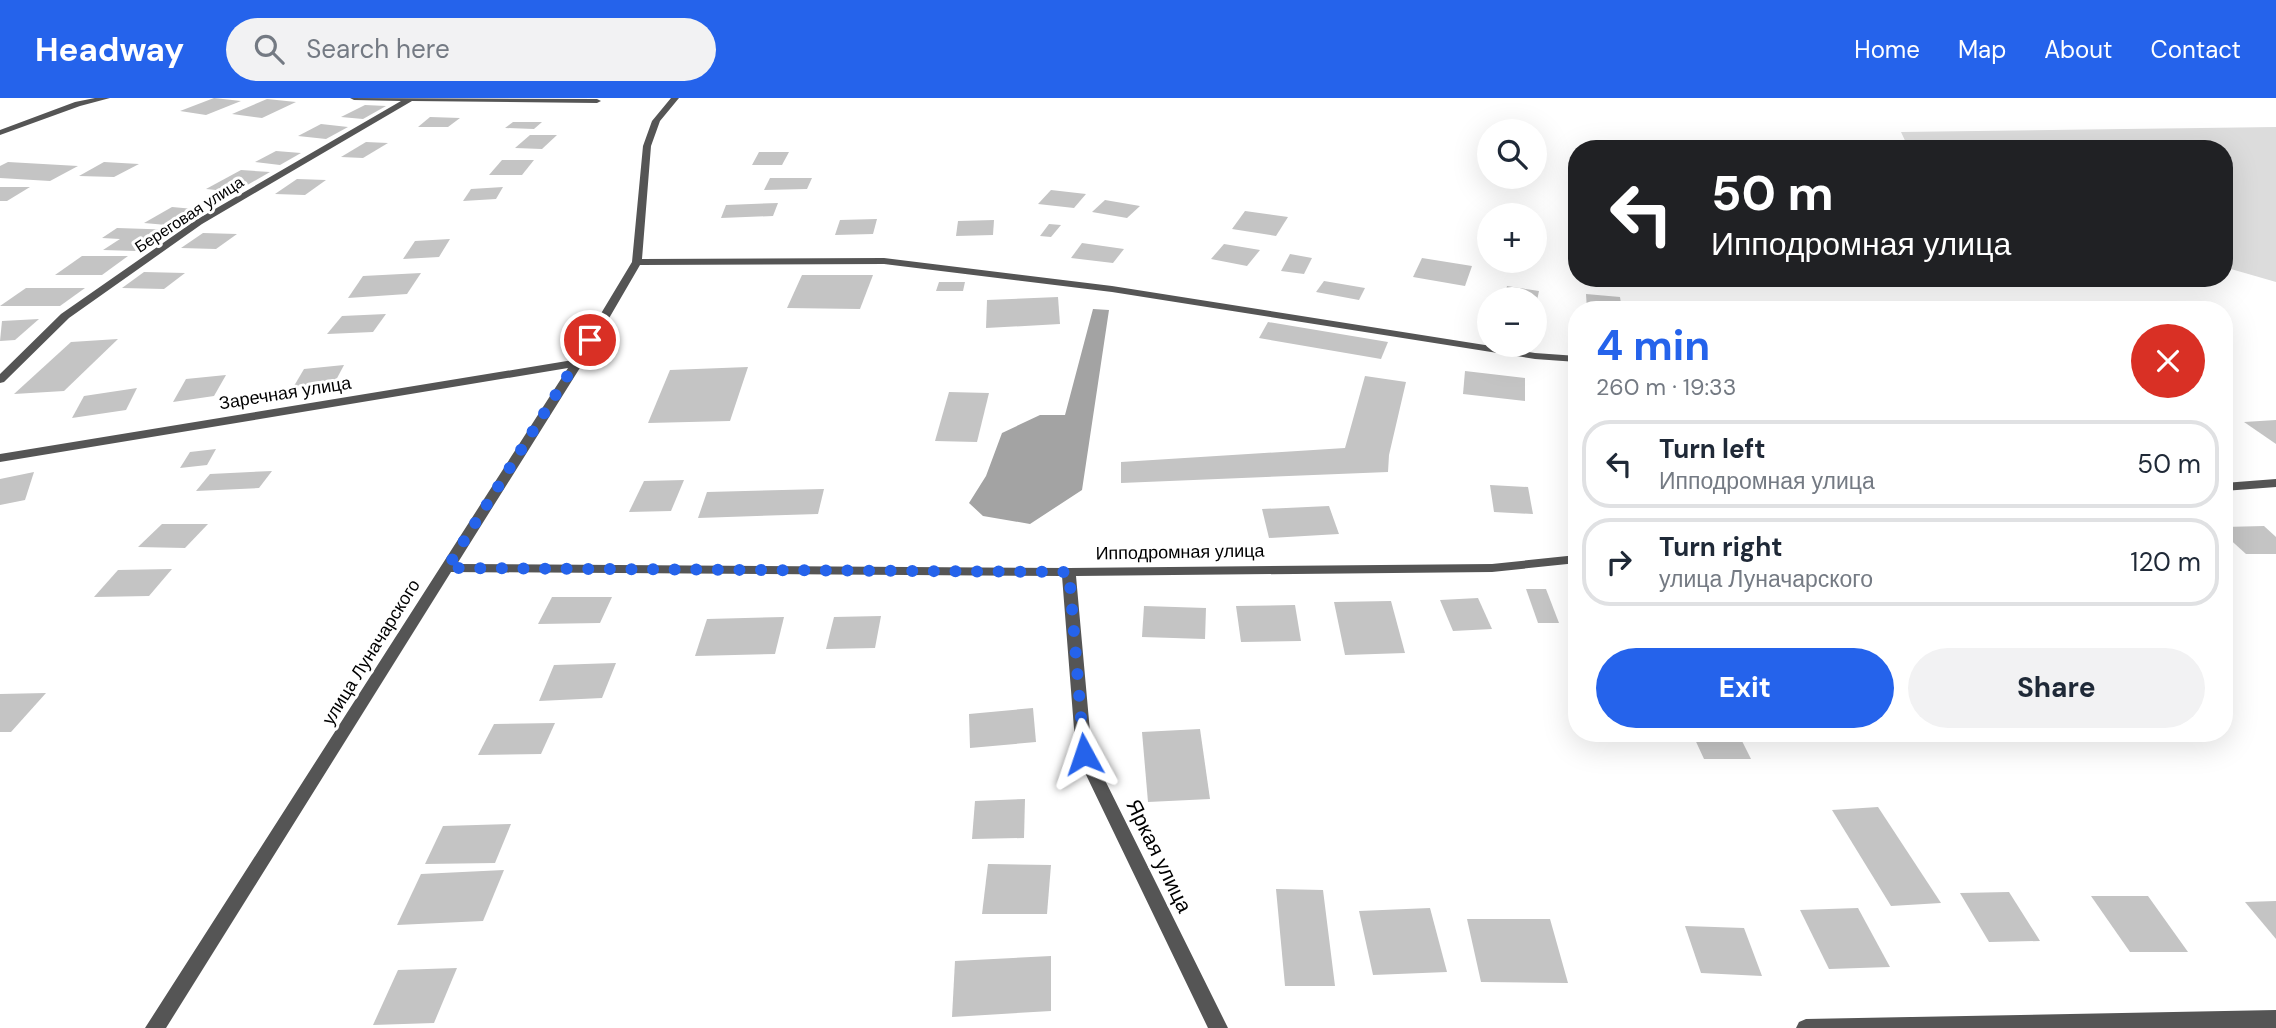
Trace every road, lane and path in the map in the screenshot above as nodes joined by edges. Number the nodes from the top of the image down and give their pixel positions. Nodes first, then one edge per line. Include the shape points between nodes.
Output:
1 (106, 98) edge
2 (354, 98) edge
3 (675, 98) edge
4 (410, 99) edge
5 (597, 101) dead end
6 (0, 133) edge
7 (637, 262) junction
8 (1568, 358) edge
9 (577, 363) junction
10 (0, 380) edge
11 (0, 458) edge
12 (2276, 483) edge
13 (2233, 486) edge
14 (1568, 560) edge
15 (447, 568) junction
16 (1069, 572) junction
17 (2276, 1020) edge
18 (155, 1028) edge
19 (1218, 1028) edge
20 (1806, 1028) edge

1 - 6 street
2 - 4 street
3 - 7 street, улица Луначарского via 656,121 647,146
4 - 5 street
4 - 10 street, Береговая улица via 199,222 65,316
7 - 8 street via 884,261 1112,289
7 - 9 street, улица Луначарского
9 - 11 street, Заречная улица
9 - 15 street, улица Луначарского
12 - 13 street
14 - 16 street, Ипподромная улица via 1492,568
15 - 16 street, Ипподромная улица
15 - 18 street, улица Луначарского
16 - 19 street, Яркая улица via 1084,754
17 - 20 street

